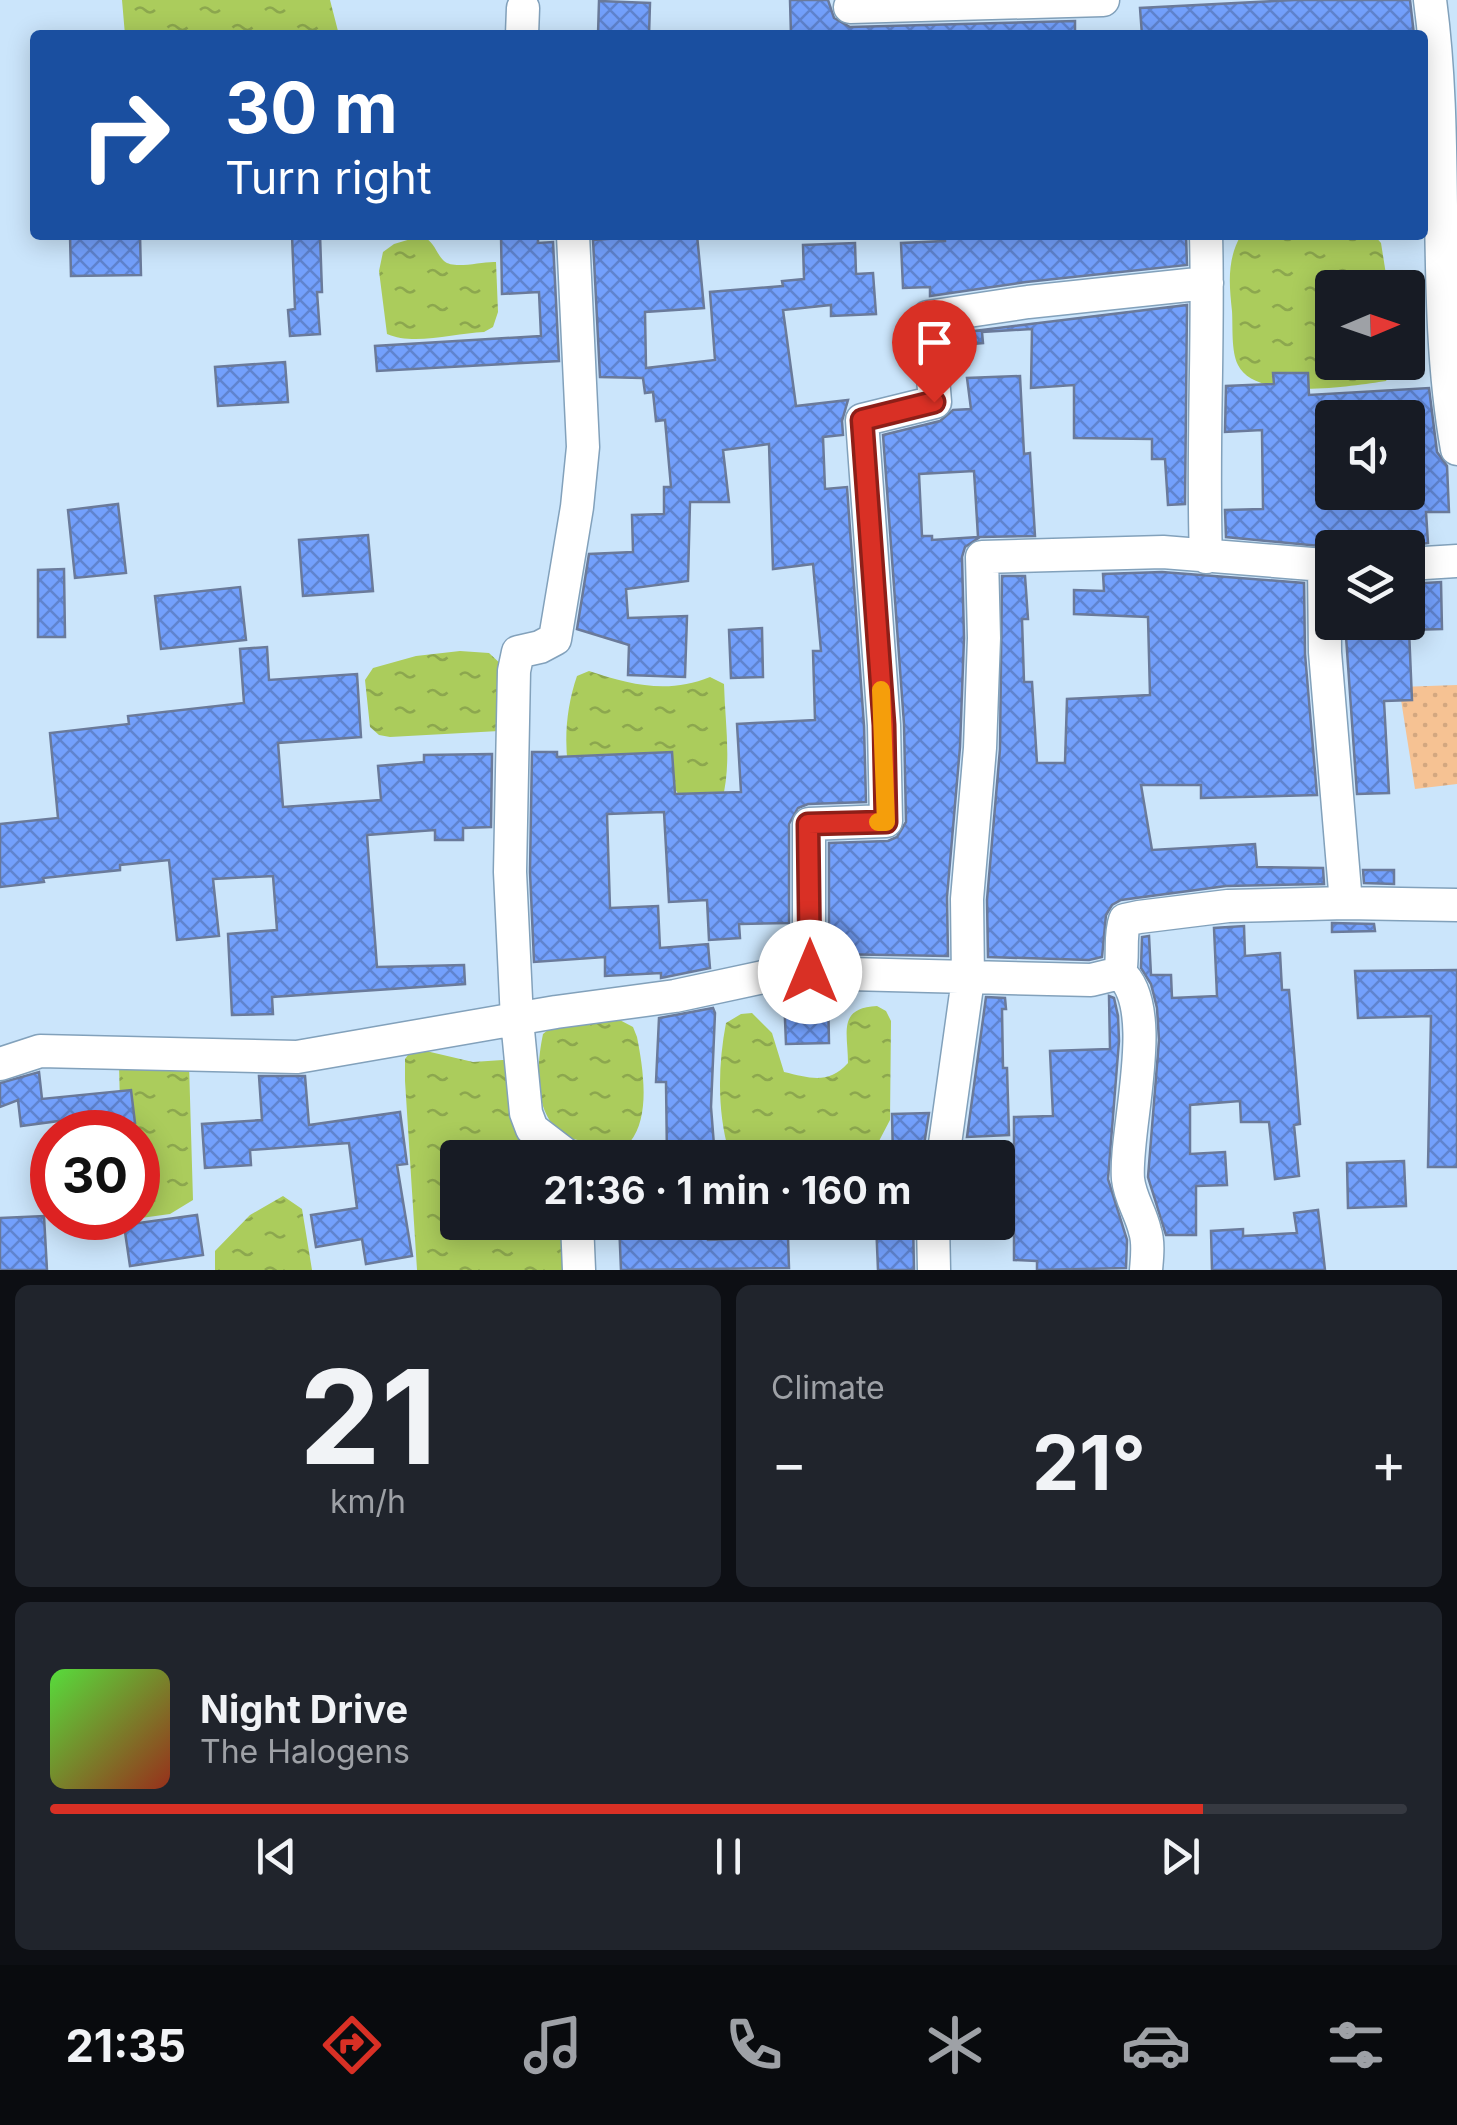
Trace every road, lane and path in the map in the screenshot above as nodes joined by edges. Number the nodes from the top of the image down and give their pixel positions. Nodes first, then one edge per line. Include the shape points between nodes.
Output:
1 (1103, 0) edge
2 (1430, 0) edge
3 (850, 7) dead end
4 (574, 240) edge
5 (1206, 240) edge
6 (1207, 283) junction
7 (1457, 448) edge
8 (1206, 556) junction
9 (1457, 561) edge
10 (1425, 563) edge
11 (1315, 564) edge
12 (1325, 640) edge
13 (1346, 903) junction
14 (1457, 905) edge
15 (810, 972) junction
16 (1120, 973) junction
17 (968, 979) junction
18 (517, 1020) junction
19 (0, 1064) edge
20 (546, 1140) edge
21 (946, 1140) edge
22 (578, 1240) edge
23 (933, 1240) edge
24 (579, 1270) edge
25 (934, 1270) edge
26 (1146, 1270) edge

1 - 3 street
2 - 7 street
4 - 18 street via 583,406 577,506 554,639 518,652 514,671 510,872
5 - 6 street
6 - 8 street
6 - 15 street via 928,317 934,402 862,420 886,822 808,824
8 - 11 street
8 - 17 street via 982,557
9 - 10 street
12 - 13 street
13 - 14 street
13 - 16 street via 1207,908 1125,920
15 - 17 street
15 - 18 street
16 - 17 street via 1091,980
16 - 26 street via 1136,1009 1139,1076 1128,1182 1146,1233
17 - 21 street
18 - 19 street via 297,1056 40,1051
18 - 20 street via 526,1113
22 - 24 street
23 - 25 street

